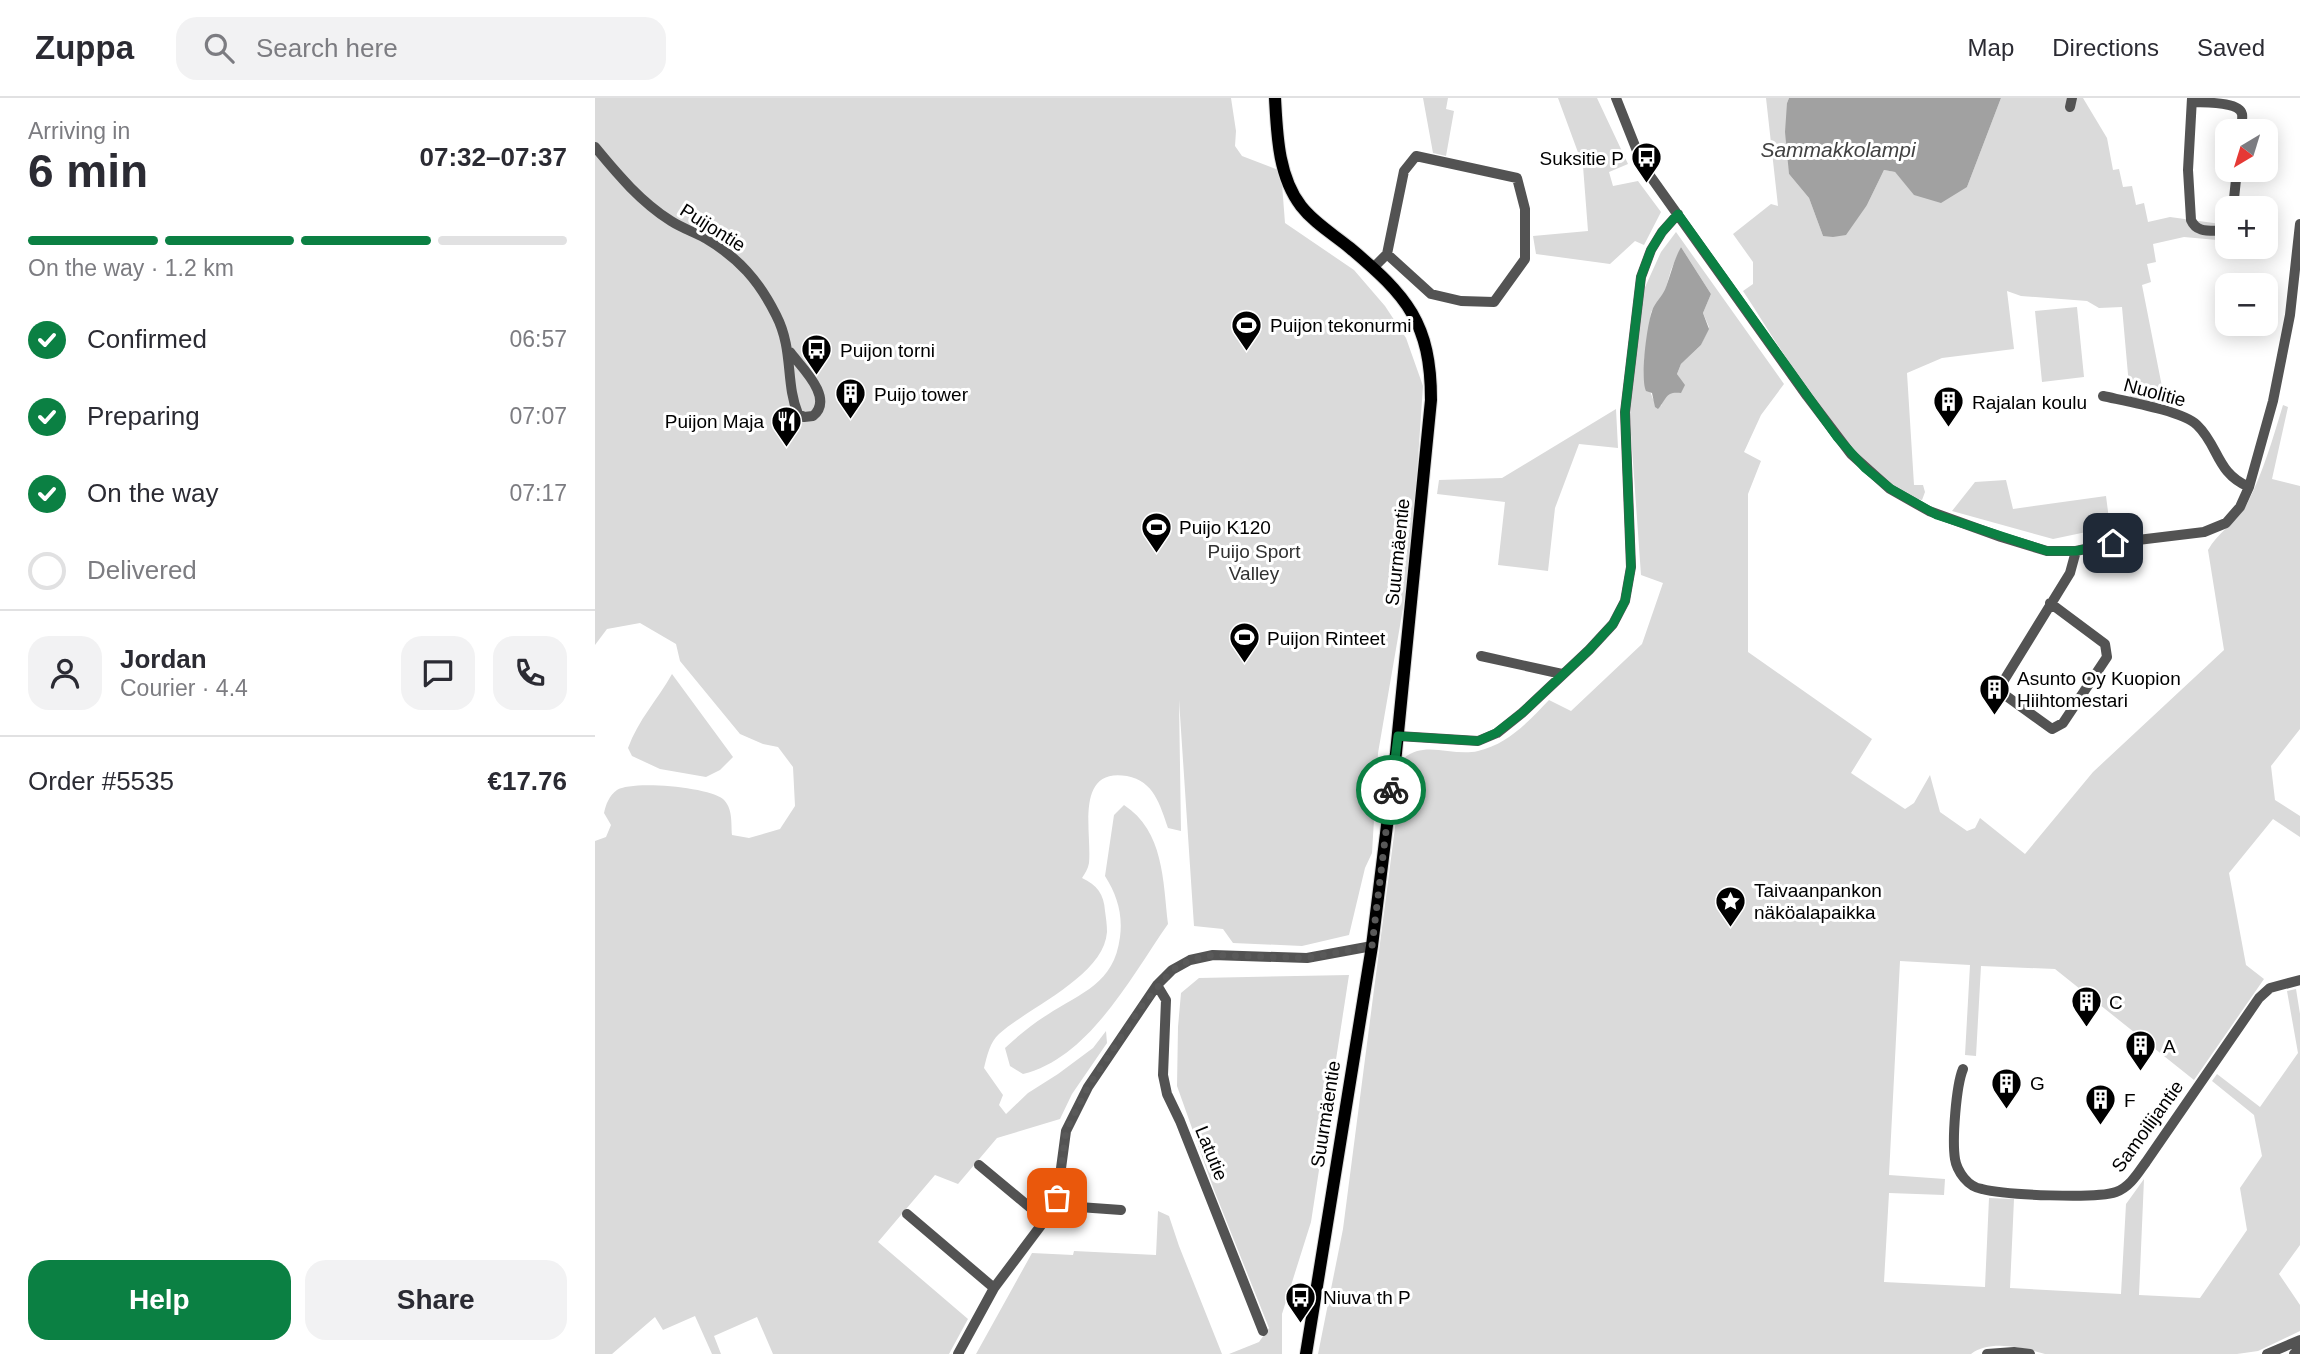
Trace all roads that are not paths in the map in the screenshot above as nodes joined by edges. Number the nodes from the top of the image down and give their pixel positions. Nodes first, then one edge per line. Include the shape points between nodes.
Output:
1 (1275, 98) edge
2 (1616, 98) edge
3 (2192, 100) edge
4 (2242, 119) edge
5 (595, 147) edge
6 (1678, 214) junction
7 (2300, 224) edge
8 (2215, 231) edge
9 (1387, 254) junction
10 (1373, 268) junction
11 (790, 352) junction
12 (2103, 396) dead end
13 (2249, 487) junction
14 (2076, 551) junction
15 (2050, 603) junction
16 (1481, 656) dead end
17 (1562, 674) junction
18 (1398, 736) junction
19 (1372, 946) junction
20 (2300, 980) edge
21 (1157, 985) junction
22 (1963, 1069) dead end
23 (979, 1165) dead end
24 (1057, 1198) junction
25 (1121, 1210) dead end
26 (907, 1214) dead end
27 (1045, 1220) junction
28 (994, 1288) junction
29 (1263, 1331) dead end
30 (2300, 1340) edge
31 (2300, 1348) edge
32 (958, 1354) edge
33 (1306, 1354) edge
34 (1987, 1354) edge
35 (2029, 1354) edge
36 (2267, 1354) edge
37 (2294, 1354) edge

1 - 10 main road, Suurmäentie via 1286,177 1301,205
2 - 6 street via 1643,166
3 - 4 street via 2232,105 2239,108
3 - 8 street via 2187,170 2191,220 2200,230
5 - 11 street, Puijontie via 640,198 672,222 718,246 755,279
6 - 14 street via 1837,437 1865,468 1937,515 2047,551
6 - 17 street via 1651,250 1641,277 1625,412 1631,567 1625,601 1613,624
7 - 13 street via 2290,316
9 - 9 street via 1431,294 1494,302 1525,259 1525,209 1517,178 1416,156 1404,171
9 - 10 street
10 - 18 main road, Suurmäentie via 1416,319 1431,369
11 - 11 street, Puijontie via 798,414 813,416 820,408 817,388
12 - 13 street, Nuolitie via 2185,415 2199,426 2231,479
13 - 14 street via 2226,523 2204,532
14 - 15 street via 2070,573
15 - 15 street via 1998,690 2052,729 2059,727 2107,657 2105,644
16 - 17 street
17 - 18 street via 1522,713 1478,741
18 - 19 main road, Suurmäentie
19 - 21 street via 1307,958 1213,955 1185,962
19 - 33 main road, Suurmäentie
20 - 22 street, Samoilijantie via 2270,988 2259,998 2134,1179 2115,1192 2016,1192 1970,1184 1955,1161
21 - 24 street via 1088,1087 1066,1131
21 - 29 street, Latutie via 1166,1000 1163,1075 1167,1094
23 - 27 street
24 - 25 street via 1079,1207
24 - 27 street
26 - 28 street
27 - 28 street
28 - 32 street
30 - 36 street
31 - 37 street
34 - 35 street

